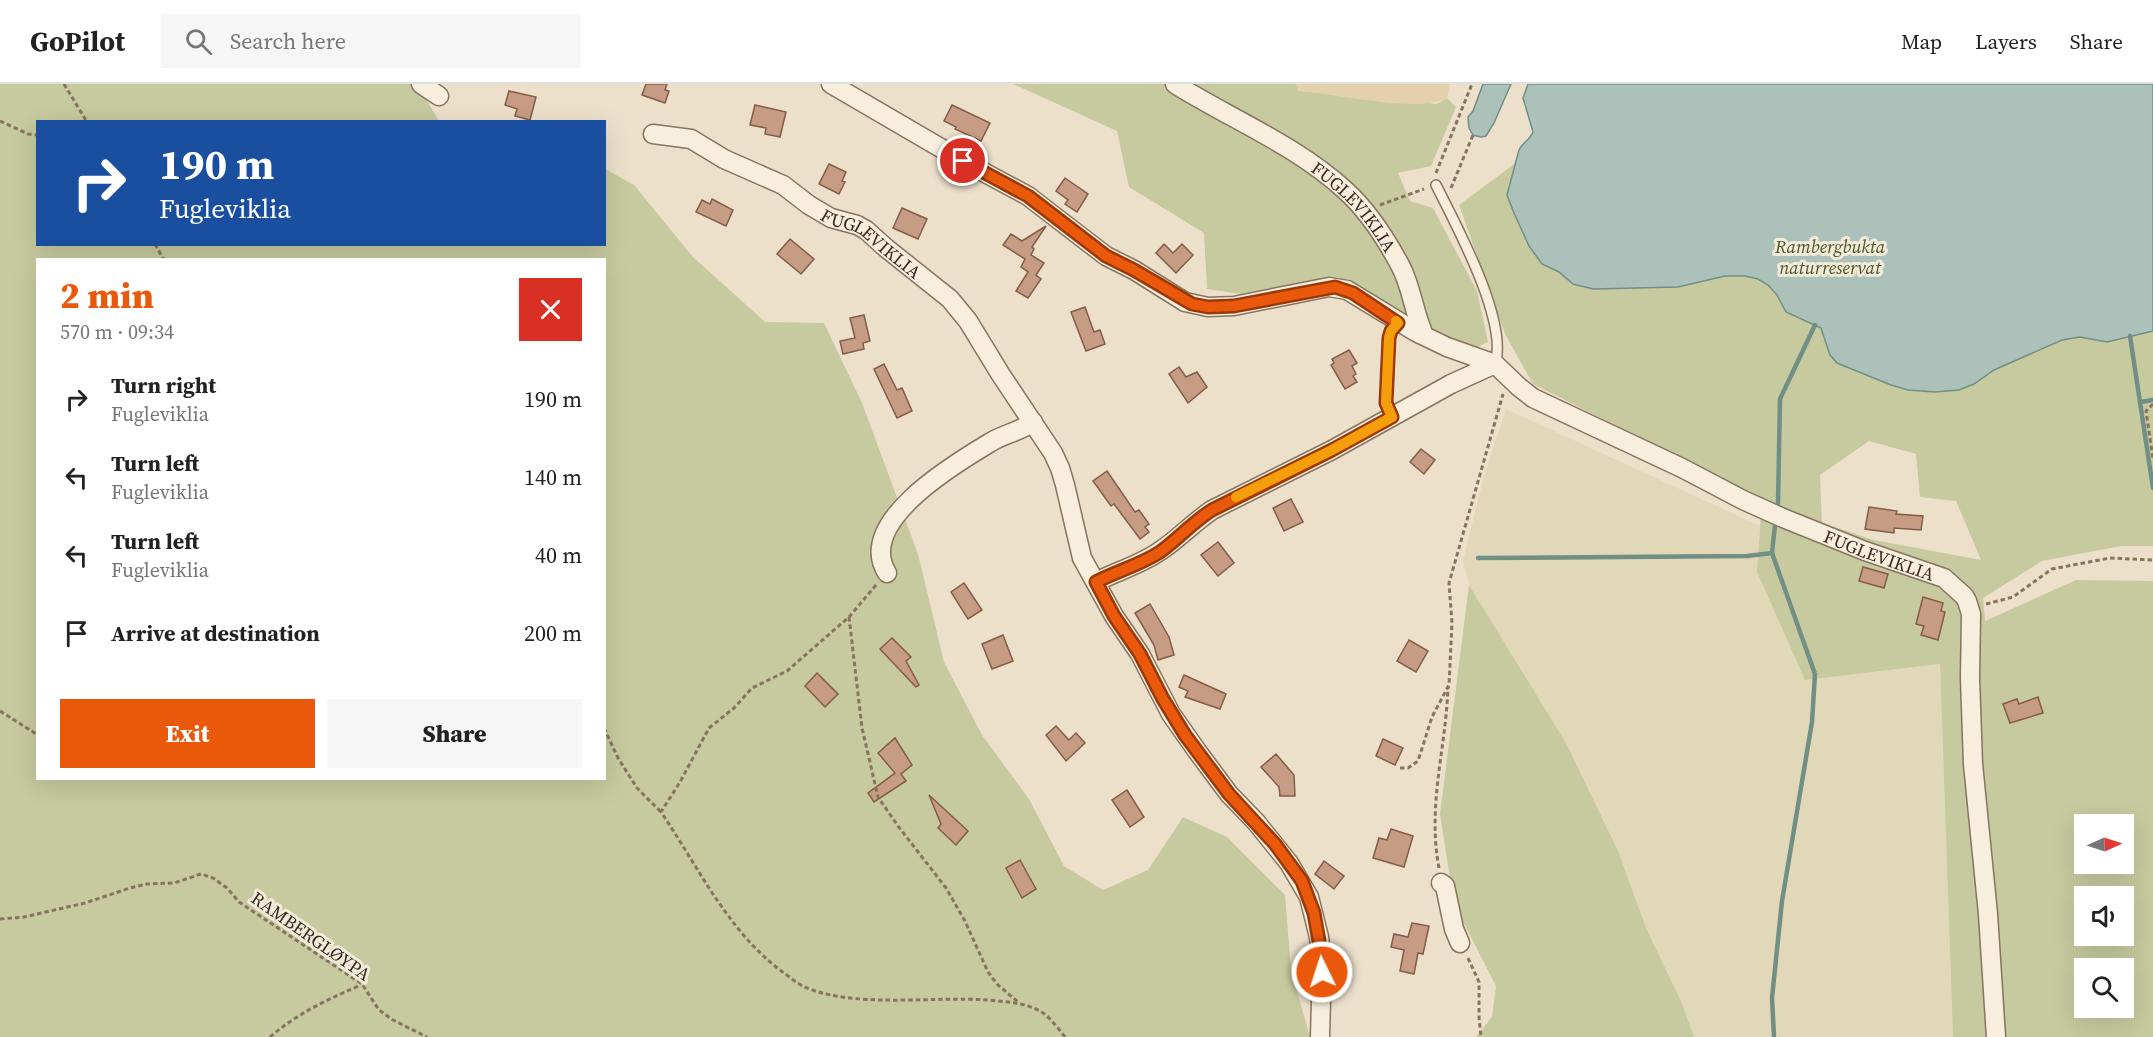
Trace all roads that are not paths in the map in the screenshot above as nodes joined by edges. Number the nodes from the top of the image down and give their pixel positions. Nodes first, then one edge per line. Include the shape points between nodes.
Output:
1 (421, 84) edge
2 (831, 84) edge
3 (1175, 84) edge
4 (439, 96) dead end
5 (653, 134) dead end
6 (1436, 185) road end
7 (1398, 323) junction
8 (1420, 334) junction
9 (1495, 364) junction
10 (1392, 417) junction
11 (1033, 422) junction
12 (887, 573) road end
13 (1096, 582) junction
14 (1441, 883) road end
15 (1460, 943) road end
16 (1320, 1037) edge
17 (1996, 1037) edge

1 - 4 street
2 - 7 street, FUGLEVIKLIA via 1028,196 1106,256 1185,302 1208,307 1234,306 1335,287 1353,293
3 - 8 street, FUGLEVIKLIA via 1309,162 1345,190 1364,210 1401,267 1422,330
5 - 11 street, FUGLEVIKLIA via 692,139 724,159 783,185 808,206 866,230 956,306
6 - 9 lane via 1493,317 1499,353
7 - 8 street, FUGLEVIKLIA
7 - 10 lane via 1389,338 1386,403
8 - 9 street, FUGLEVIKLIA
9 - 10 street
9 - 17 street, FUGLEVIKLIA via 1541,402 1763,509 1944,578 1964,596 1969,608 1973,764
10 - 13 street via 1212,510 1161,551
11 - 12 street via 991,442 915,494 883,537 880,556
11 - 13 street, FUGLEVIKLIA via 1060,468 1082,558
13 - 16 street, FUGLEVIKLIA via 1185,735 1302,881 1319,937 1322,963
14 - 15 street

